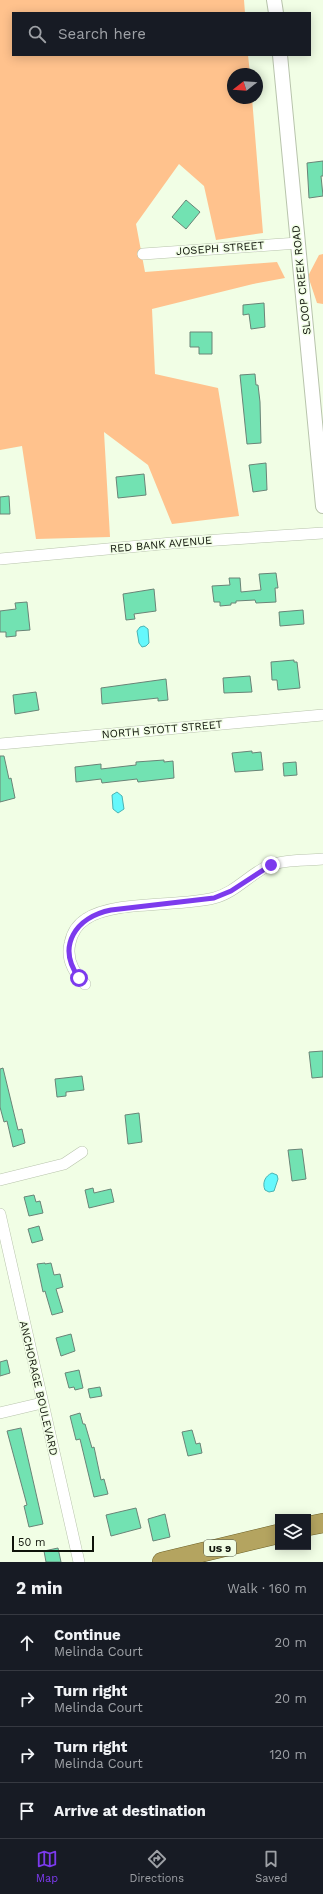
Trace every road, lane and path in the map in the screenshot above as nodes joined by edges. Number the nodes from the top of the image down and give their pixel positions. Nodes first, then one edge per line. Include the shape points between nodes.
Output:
1 (274, 0) edge
2 (276, 12) edge
3 (280, 56) edge
4 (298, 243) junction
5 (143, 254) dead end
6 (323, 506) edge
7 (323, 533) edge
8 (0, 559) edge
9 (323, 715) edge
10 (0, 744) edge
11 (323, 859) edge
12 (86, 984) dead end
13 (82, 1152) dead end
14 (0, 1180) edge
15 (0, 1214) edge
16 (42, 1403) junction
17 (0, 1413) edge
18 (323, 1522) edge
19 (311, 1525) edge
20 (275, 1535) edge
21 (79, 1562) edge
22 (162, 1562) edge

1 - 2 street
3 - 4 street, SLOOP CREEK ROAD
4 - 5 street, JOSEPH STREET
4 - 6 street, SLOOP CREEK ROAD
7 - 8 street, RED BANK AVENUE via 172,543
9 - 10 street, NORTH STOTT STREET
11 - 12 street via 271,865 231,891 214,898 111,910 93,915 79,925 69,947 74,971
13 - 14 street via 64,1164
15 - 16 street, ANCHORAGE BOULEVARD
16 - 17 street
16 - 21 street, ANCHORAGE BOULEVARD
18 - 19 highway
20 - 22 highway, US 9

